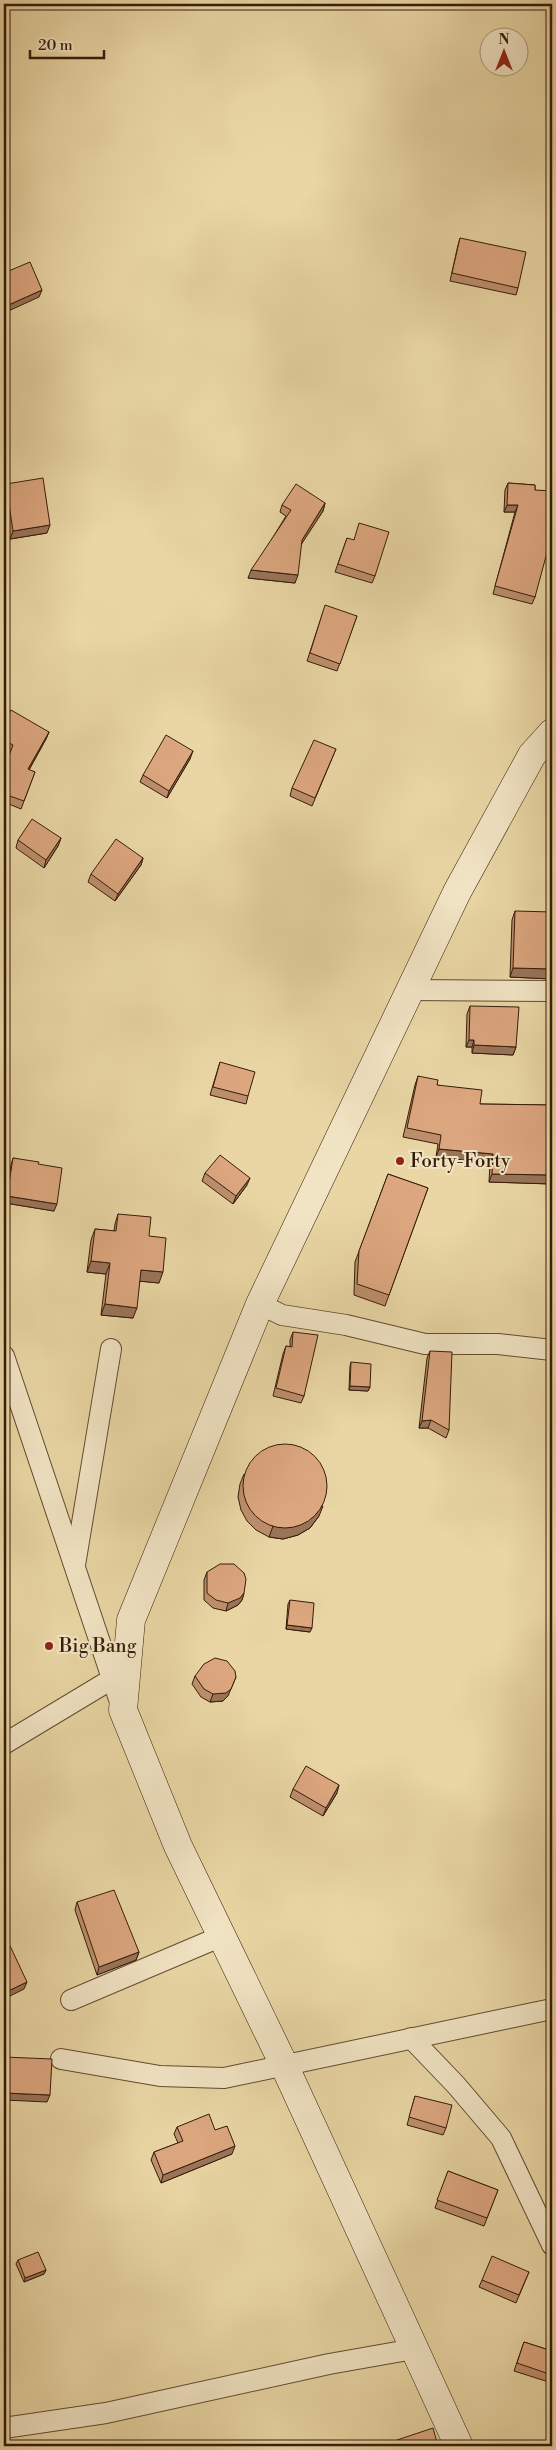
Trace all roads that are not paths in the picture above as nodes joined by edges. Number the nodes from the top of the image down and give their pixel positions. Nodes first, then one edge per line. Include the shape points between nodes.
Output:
1 (552, 733) edge
2 (410, 990) junction
3 (552, 991) edge
4 (260, 1304) junction
5 (111, 1349) dead end
6 (552, 1350) edge
7 (4, 1356) edge
8 (74, 1567) junction
9 (112, 1679) junction
10 (123, 1710) junction
11 (4, 1744) edge
12 (222, 1936) junction
13 (72, 2000) dead end
14 (552, 2009) edge
15 (411, 2038) junction
16 (61, 2059) dead end
17 (285, 2067) junction
18 (552, 2245) edge
19 (414, 2349) junction
20 (4, 2428) edge
21 (459, 2446) edge

1 - 2 street via 532,755 457,892
2 - 3 street
2 - 4 street
4 - 6 street via 282,1315 346,1324 425,1344 498,1344
4 - 10 street via 131,1620
5 - 8 street
7 - 8 street
8 - 9 street
9 - 10 street
9 - 11 street
10 - 12 street via 178,1846
12 - 13 street
12 - 17 street
14 - 15 street
15 - 17 street
15 - 18 street via 501,2138
16 - 17 street via 160,2076 224,2078
17 - 19 street
19 - 20 street via 329,2364 106,2413
19 - 21 street

